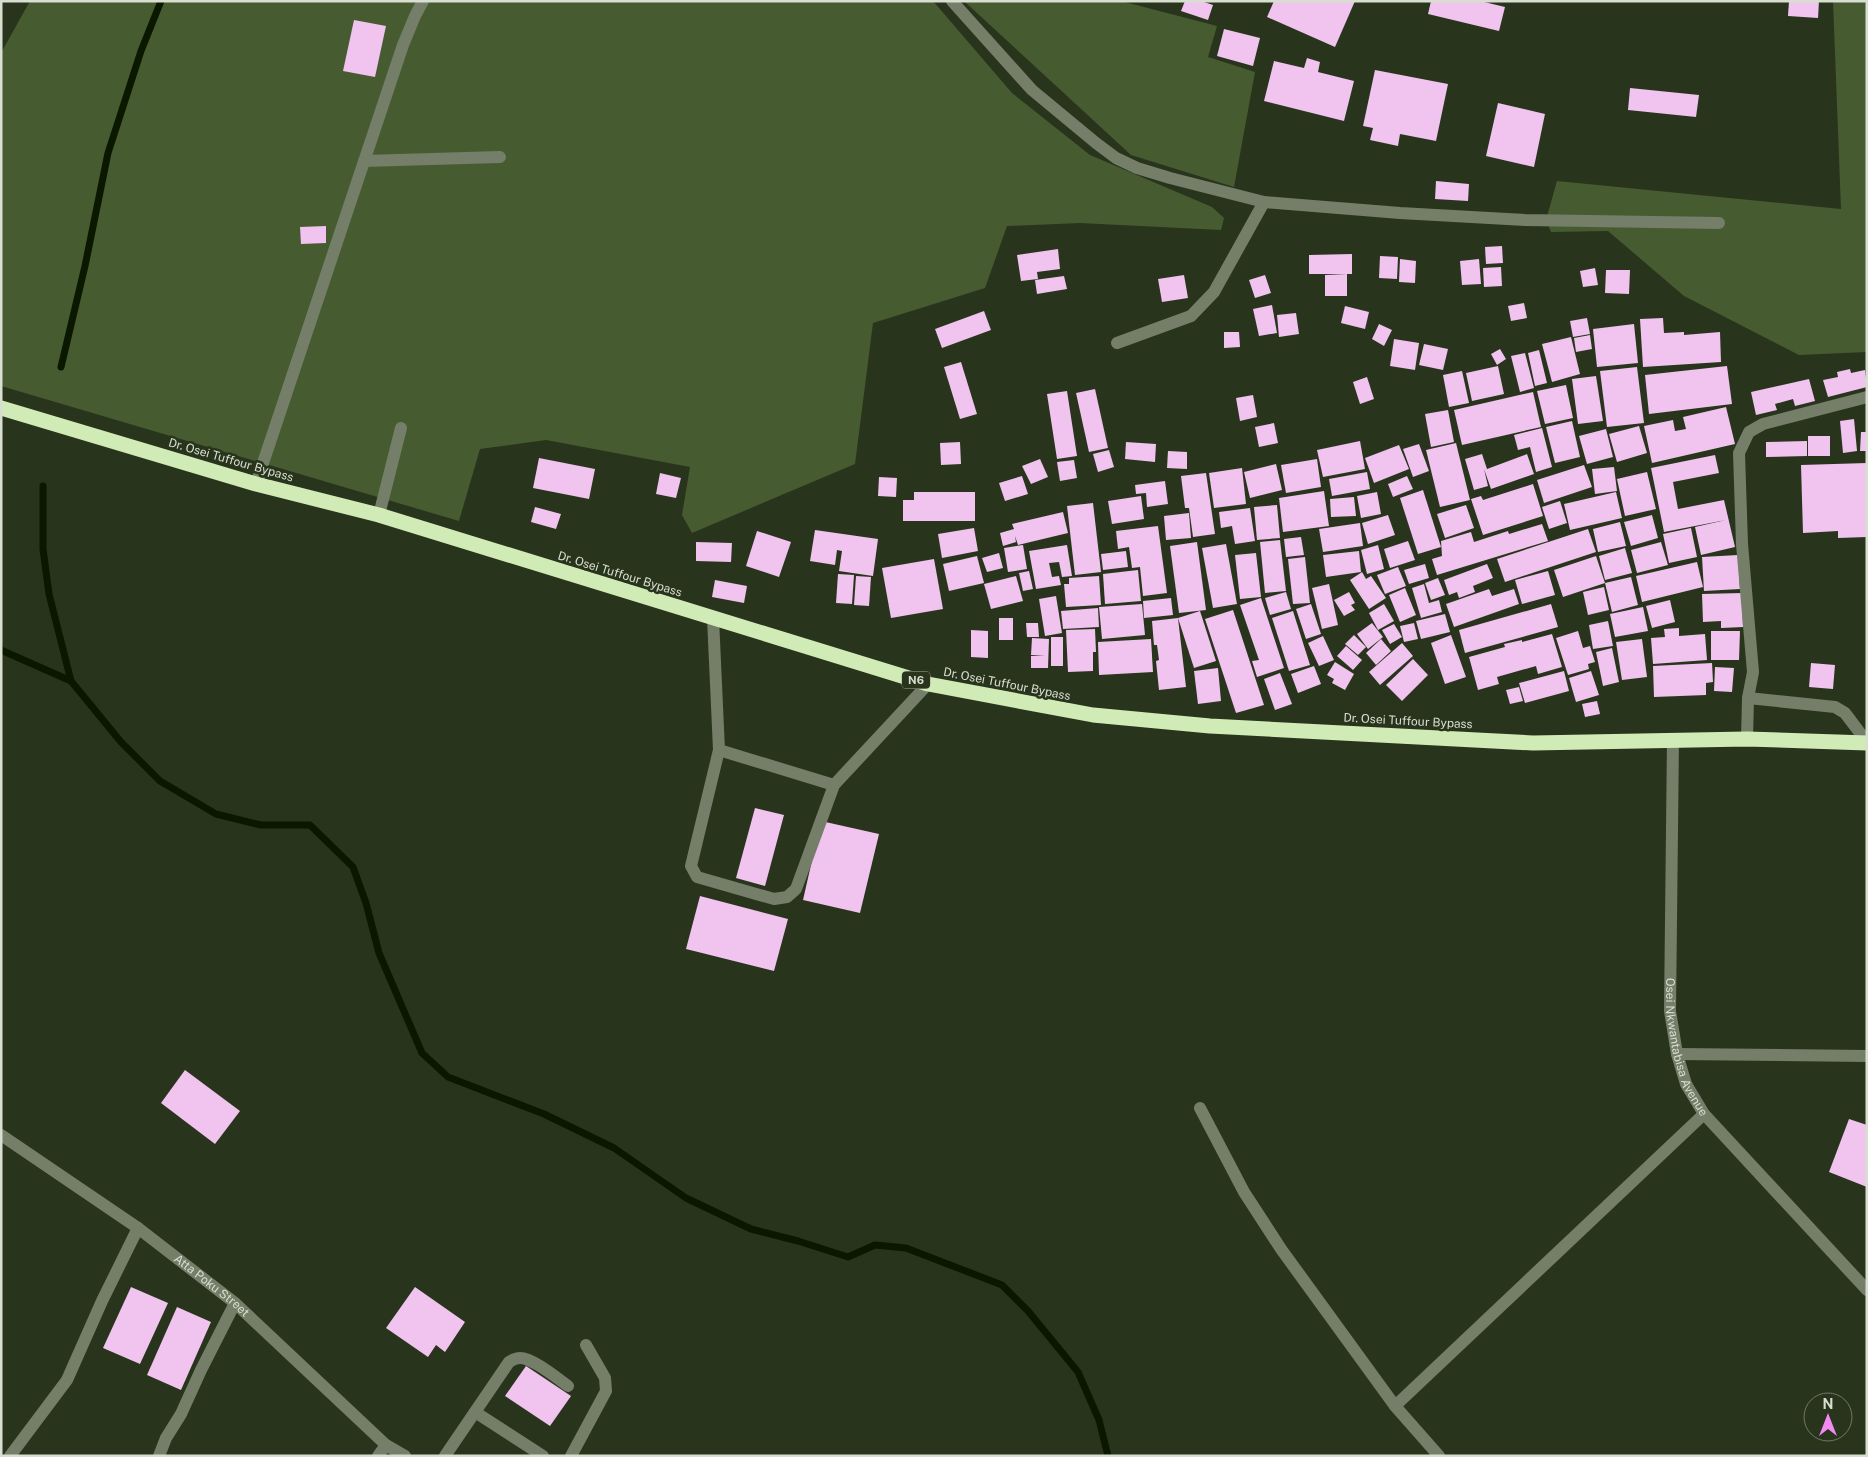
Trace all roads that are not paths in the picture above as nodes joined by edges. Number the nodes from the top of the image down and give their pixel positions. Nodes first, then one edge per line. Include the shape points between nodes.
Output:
1 (423, 1) edge
2 (952, 1) edge
3 (500, 156) dead end
4 (364, 161) junction
5 (1264, 202) junction
6 (1719, 223) dead end
7 (1117, 343) dead end
8 (1867, 397) edge
9 (1, 408) edge
10 (401, 428) dead end
11 (256, 484) junction
12 (379, 515) junction
13 (713, 618) junction
14 (928, 684) junction
15 (1748, 698) junction
16 (1673, 739) junction
17 (1747, 739) junction
18 (1867, 742) edge
19 (719, 750) junction
20 (834, 786) junction
21 (1677, 1054) junction
22 (1867, 1056) edge
23 (1200, 1108) dead end
24 (1704, 1114) junction
25 (1, 1135) edge
26 (138, 1228) junction
27 (1867, 1290) edge
28 (235, 1303) junction
29 (586, 1345) dead end
30 (568, 1386) dead end
31 (1395, 1406) junction
32 (475, 1412) junction
33 (386, 1445) junction
34 (10, 1456) edge
35 (159, 1456) edge
36 (378, 1456) edge
37 (405, 1456) edge
38 (445, 1456) edge
39 (543, 1456) edge
40 (571, 1456) edge
41 (1439, 1456) edge

1 - 4 street via 403,45
2 - 5 street via 1032,90 1116,158 1170,178
3 - 4 street
4 - 11 street
5 - 6 street via 1525,220
5 - 7 street via 1214,292 1191,316
8 - 15 street via 1763,424 1748,432 1739,453 1742,544 1753,672
9 - 11 highway, Dr. Osei Tuffour Bypass / N6
10 - 12 street
11 - 12 highway, Dr. Osei Tuffour Bypass / N6
12 - 13 highway, Dr. Osei Tuffour Bypass / N6
13 - 14 highway, Dr. Osei Tuffour Bypass / N6
13 - 19 street
14 - 16 highway, Dr. Osei Tuffour Bypass / N6 via 1093,715 1210,726 1533,743
14 - 20 street
15 - 17 street
15 - 18 street via 1835,707 1846,713
16 - 17 highway, Dr. Osei Tuffour Bypass / N6
16 - 21 street, Osei Nkwantabisa Avenue via 1670,1010
17 - 18 highway, Dr. Osei Tuffour Bypass / N6
19 - 20 street
19 - 20 street via 691,866 697,877 774,899 787,897 796,889
21 - 22 street
21 - 24 street, Osei Nkwantabisa Avenue via 1686,1084
23 - 31 street via 1244,1192 1276,1241
24 - 27 street, Osei Nkwantabisa Avenue
24 - 31 street
25 - 26 street, Atta Poku Street
26 - 28 street, Atta Poku Street
26 - 34 street via 67,1380
28 - 33 street, Atta Poku Street
28 - 35 street
29 - 40 street via 605,1378 606,1391
30 - 32 street via 541,1367 518,1357 509,1362
31 - 41 street
32 - 38 street
32 - 39 street
33 - 36 street
33 - 37 street, Atta Poku Street

